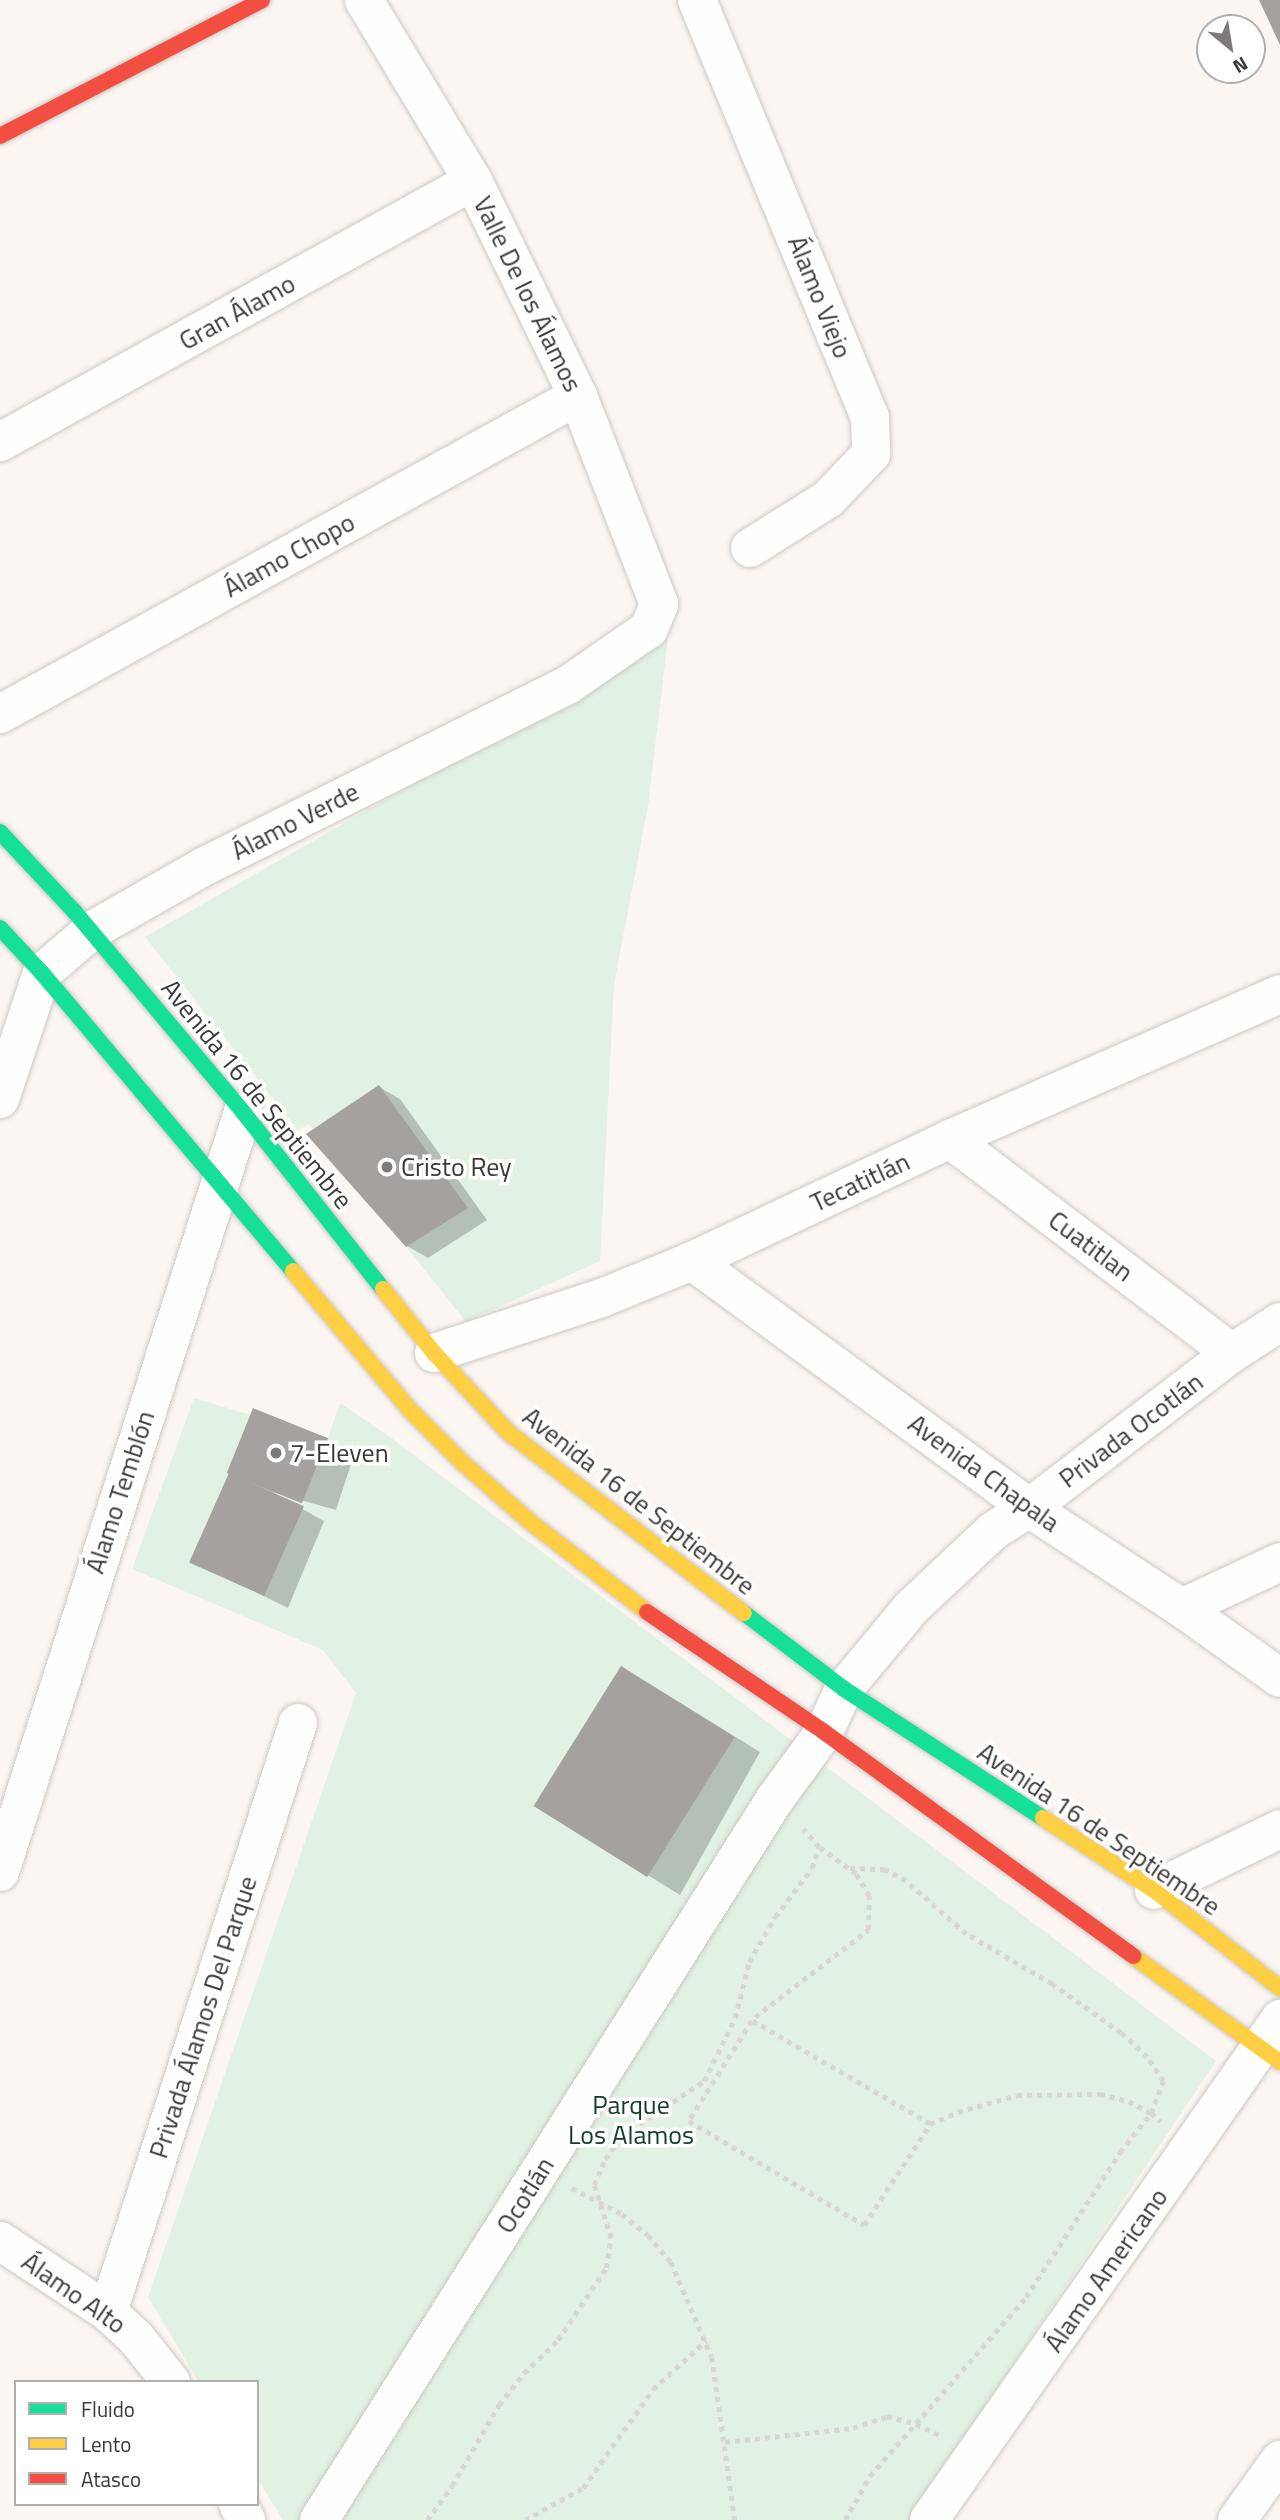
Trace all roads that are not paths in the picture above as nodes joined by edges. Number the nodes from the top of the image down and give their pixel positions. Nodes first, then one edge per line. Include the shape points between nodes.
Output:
1 (262, 0) edge
2 (364, 0) edge
3 (697, 0) edge
4 (0, 136) edge
5 (473, 181) junction
6 (578, 396) junction
7 (0, 442) edge
8 (750, 548) dead end
9 (659, 604) joint
10 (0, 714) edge
11 (0, 831) edge
12 (0, 928) edge
13 (91, 931) junction
14 (42, 973) junction
15 (1280, 995) edge
16 (0, 1099) edge
17 (243, 1112) junction
18 (950, 1139) junction
19 (218, 1184) junction
20 (692, 1261) junction
21 (1280, 1322) edge
22 (434, 1353) junction
23 (1232, 1353) junction
24 (1029, 1508) junction
25 (1280, 1562) edge
26 (1182, 1608) junction
27 (1280, 1678) edge
28 (844, 1689) junction
29 (298, 1723) dead end
30 (824, 1732) junction
31 (1280, 1829) edge
32 (0, 1872) edge
33 (1154, 1890) junction
34 (1280, 1988) edge
35 (1274, 2043) edge
36 (0, 2241) edge
37 (108, 2312) junction
38 (169, 2380) edge
39 (1280, 2460) edge
40 (319, 2519) edge
41 (929, 2520) edge
42 (1237, 2520) edge

1 - 4 street
2 - 5 street, Valle De los Álamos
3 - 8 street, Álamo Viejo via 870,417 871,454 828,499
5 - 6 street, Valle De los Álamos
5 - 7 street, Gran Álamo
6 - 9 street, Valle De los Álamos
6 - 10 street, Álamo Chopo
9 - 13 street, Álamo Verde via 649,629 568,685 205,866
11 - 13 street, Avenida 16 de Septiembre
12 - 14 street
13 - 14 street, Álamo Verde
13 - 17 street, Avenida 16 de Septiembre
14 - 16 street
14 - 19 street
15 - 18 street, Tecatitlán
17 - 19 street, Álamo Temblón
17 - 22 street, Avenida 16 de Septiembre
18 - 20 street, Tecatitlán
18 - 23 street, Cuatitlan
19 - 30 street via 410,1410 463,1463 529,1521 673,1633
19 - 32 street, Álamo Temblón
20 - 22 street, Tecatitlán via 604,1297
20 - 24 street, Avenida Chapala
21 - 23 street, Privada Ocotlán
22 - 28 street, Avenida 16 de Septiembre via 509,1433 543,1462
23 - 24 street, Privada Ocotlán
24 - 26 street, Avenida Chapala
24 - 28 street, Privada Ocotlán via 993,1531 911,1608
25 - 26 street
26 - 27 street, Avenida Chapala
28 - 30 street, Privada Ocotlán
28 - 33 street, Avenida 16 de Septiembre
29 - 37 street, Privada Álamos Del Parque
30 - 35 street
30 - 40 street, Ocotlán via 775,1799
31 - 33 street
33 - 34 street, Avenida 16 de Septiembre
35 - 41 street, Álamo Americano
36 - 37 street, Álamo Alto
37 - 38 street, Álamo Alto
39 - 42 street

